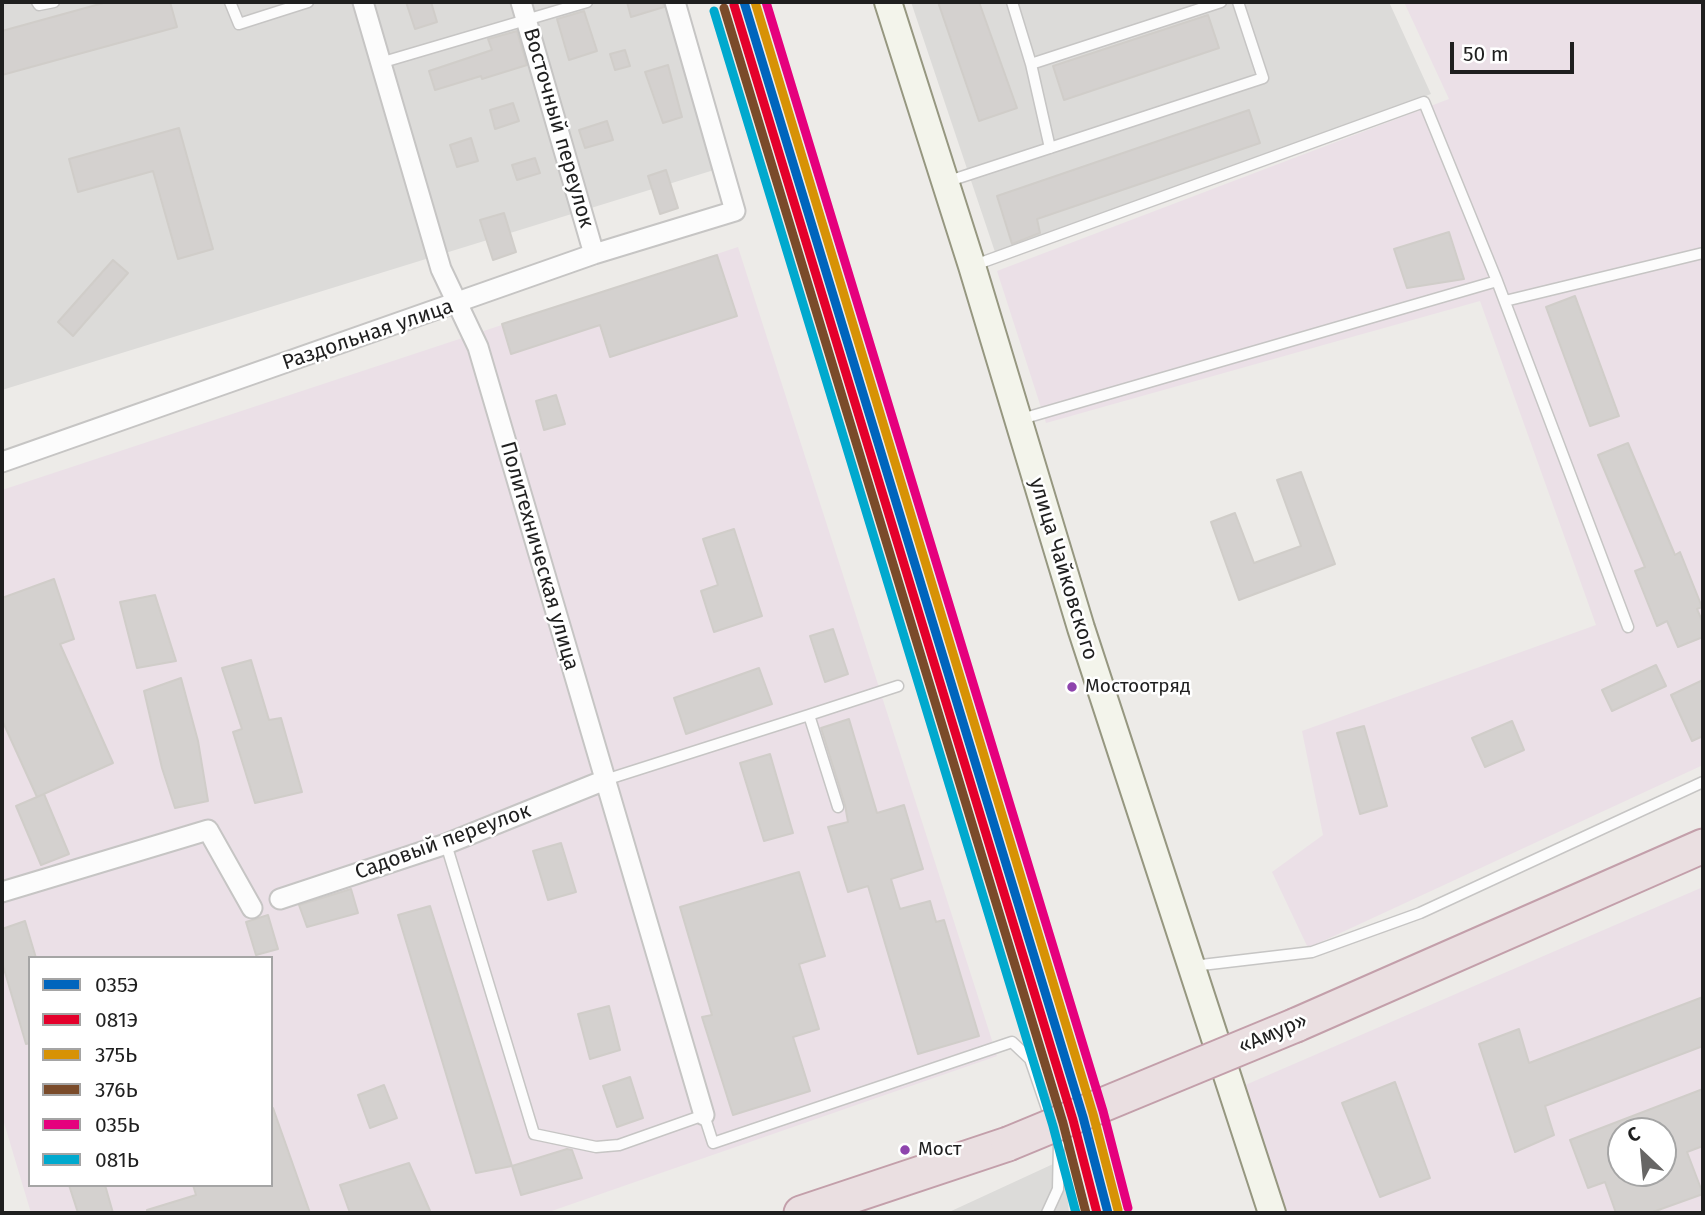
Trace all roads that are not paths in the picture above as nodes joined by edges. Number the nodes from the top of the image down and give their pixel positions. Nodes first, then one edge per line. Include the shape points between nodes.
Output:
1 (37, 2) edge
2 (54, 2) edge
3 (230, 2) edge
4 (309, 2) edge
5 (363, 2) edge
6 (587, 2) edge
7 (675, 2) edge
8 (888, 2) edge
9 (1012, 2) edge
10 (1222, 2) edge
11 (1238, 2) edge
12 (524, 11) edge
13 (380, 63) junction
14 (1031, 64) junction
15 (1049, 148) junction
16 (946, 183) junction
17 (1703, 253) edge
18 (594, 254) junction
19 (972, 266) junction
20 (1497, 281) junction
21 (1505, 302) junction
22 (456, 304) junction
23 (1018, 420) junction
24 (2, 462) edge
25 (1628, 627) dead end
26 (898, 686) dead end
27 (809, 715) junction
28 (605, 780) junction
29 (1703, 782) edge
30 (838, 807) dead end
31 (446, 844) junction
32 (1703, 846) edge
33 (2, 892) edge
34 (281, 899) dead end
35 (252, 908) dead end
36 (1192, 966) junction
37 (704, 1115) junction
38 (1008, 1144) junction
39 (801, 1213) edge
40 (839, 1213) edge
41 (862, 1213) edge
42 (1047, 1213) edge
43 (1272, 1213) edge

1 - 2 lane
3 - 4 lane via 239,24
5 - 13 street, Политехническая улица
6 - 12 lane
7 - 18 street, Раздольная улица via 735,212
8 - 16 street, улица Чайковского
9 - 14 lane
10 - 14 lane
11 - 15 lane via 1263,78
12 - 13 lane
12 - 18 street, Восточный переулок
13 - 22 street, Политехническая улица via 441,270
14 - 15 lane
15 - 16 lane
16 - 19 street, улица Чайковского
17 - 21 lane
18 - 22 street, Раздольная улица
19 - 20 lane via 1424,102
19 - 23 street, улица Чайковского
20 - 21 lane
20 - 23 lane
21 - 25 lane
22 - 24 street, Раздольная улица
22 - 28 street, Политехническая улица via 478,347
23 - 36 street, улица Чайковского
26 - 27 lane
27 - 28 lane
27 - 30 lane
28 - 31 street, Садовый переулок
28 - 37 street, Политехническая улица
29 - 36 lane via 1420,913 1312,952
31 - 34 street, Садовый переулок
31 - 37 lane via 534,1134 596,1147 619,1145
32 - 38 highway, «Амур», bridge via 1296,1025
33 - 35 street via 208,830
36 - 43 street, улица Чайковского
37 - 42 lane via 713,1143 1012,1042 1030,1059 1059,1144 1058,1189
38 - 39 highway
38 - 40 highway, «Амур»
38 - 41 highway

